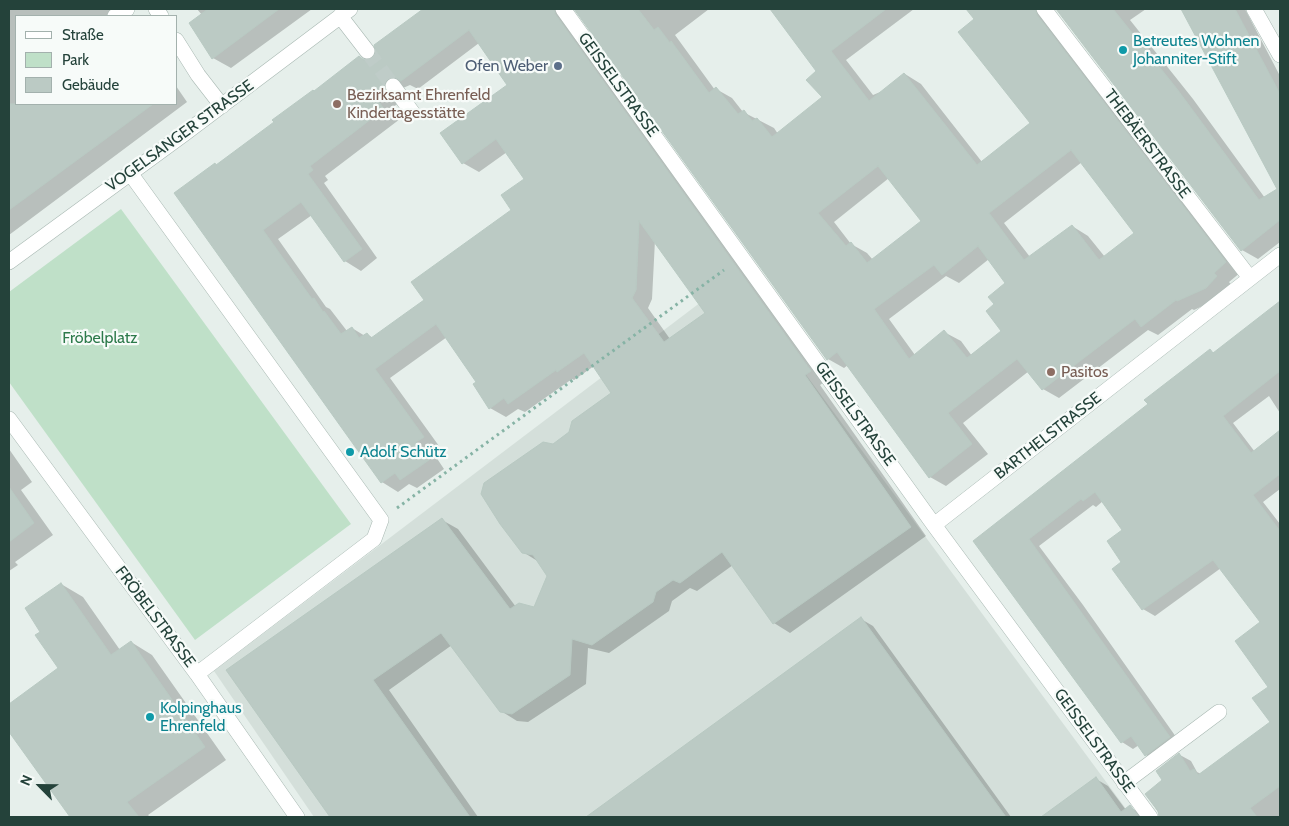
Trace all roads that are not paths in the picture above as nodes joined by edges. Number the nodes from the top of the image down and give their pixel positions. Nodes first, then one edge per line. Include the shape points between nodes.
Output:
1 (563, 9) edge
2 (1044, 9) edge
3 (1257, 10) edge
4 (345, 12) edge
5 (178, 43) edge
6 (367, 51) tunnel mouth
7 (1280, 56) edge
8 (393, 86) tunnel mouth
9 (222, 106) junction
10 (412, 112) dead end
11 (130, 173) junction
12 (1280, 255) edge
13 (9, 262) edge
14 (1250, 278) junction
15 (9, 420) edge
16 (934, 525) junction
17 (197, 674) junction
18 (1219, 712) dead end
19 (1124, 783) junction
20 (297, 817) edge
21 (1150, 817) edge

1 - 16 street, GEISSELSTRASSE
2 - 14 street, THEBÄERSTRASSE
3 - 7 street
4 - 6 street
4 - 9 street, VOGELSANGER STRASSE
5 - 9 street
8 - 10 street
9 - 11 street, VOGELSANGER STRASSE
11 - 13 street, VOGELSANGER STRASSE
11 - 17 street via 380,520 374,539
12 - 14 street, BARTHELSTRASSE
14 - 16 street, BARTHELSTRASSE
15 - 17 street, FRÖBELSTRASSE
16 - 19 street, GEISSELSTRASSE
17 - 20 street, FRÖBELSTRASSE
18 - 19 street
19 - 21 street, GEISSELSTRASSE

